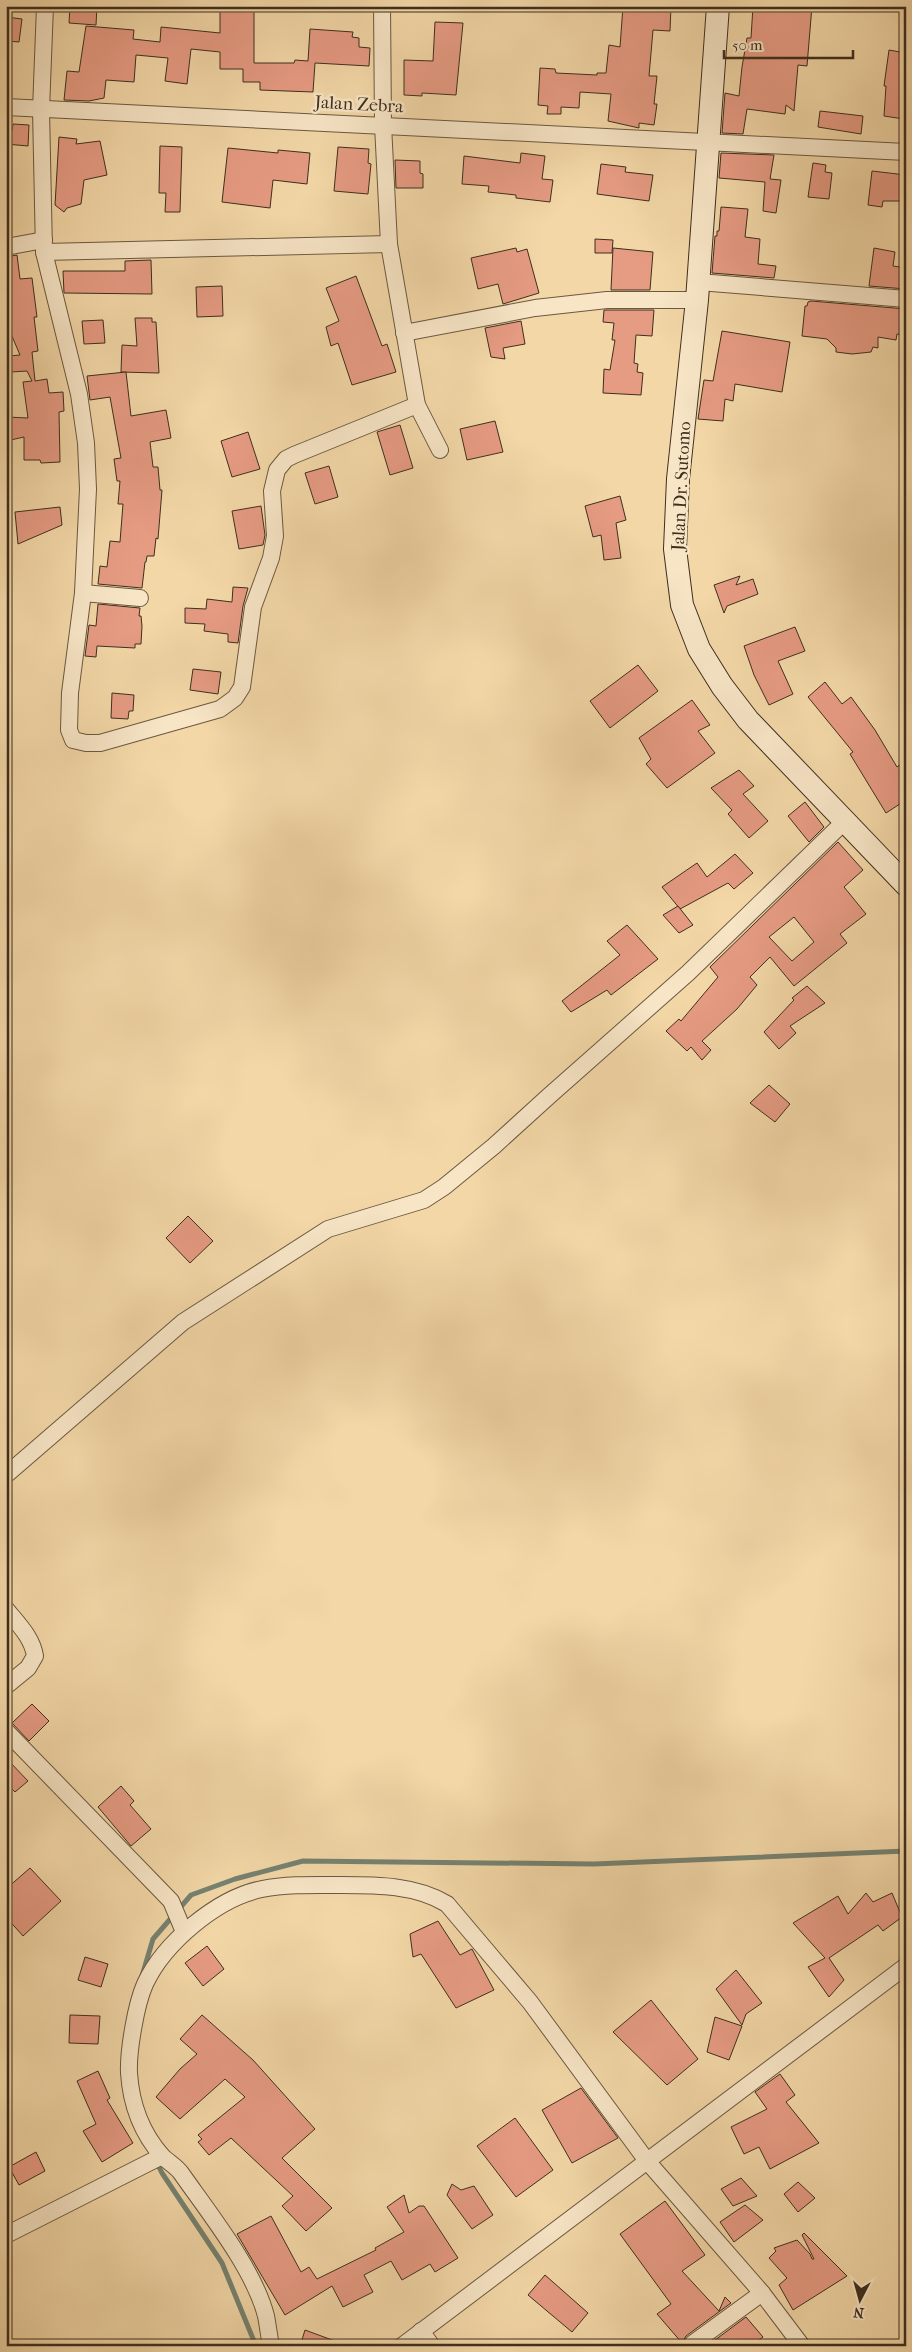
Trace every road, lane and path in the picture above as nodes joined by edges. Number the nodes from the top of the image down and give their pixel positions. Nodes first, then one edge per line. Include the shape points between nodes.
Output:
1 (45, 6) edge
2 (382, 6) edge
3 (718, 6) edge
4 (6, 108) edge
5 (41, 110) junction
6 (383, 125) junction
7 (709, 141) junction
8 (906, 152) edge
9 (389, 244) junction
10 (44, 246) junction
11 (6, 247) edge
12 (698, 291) junction
13 (906, 299) edge
14 (404, 333) junction
15 (417, 405) junction
16 (440, 450) dead end
17 (83, 593) junction
18 (140, 598) dead end
19 (845, 821) junction
20 (906, 885) edge
21 (6, 1475) edge
22 (6, 1609) edge
23 (6, 1686) edge
24 (6, 1731) edge
25 (182, 1926) junction
26 (906, 1966) edge
27 (159, 2157) junction
28 (647, 2161) junction
29 (7, 2234) edge
30 (762, 2292) junction
31 (422, 2331) junction
32 (692, 2344) dead end
33 (271, 2346) edge
34 (402, 2346) edge
35 (432, 2346) edge
36 (802, 2346) edge

1 - 5 street
2 - 6 street
3 - 7 street, Jalan Dr. Sutomo
4 - 5 street, Jalan Zebra
5 - 6 street, Jalan Zebra
5 - 10 street
6 - 7 street, Jalan Zebra
6 - 9 street
7 - 8 street, Jalan Zebra
7 - 12 street, Jalan Dr. Sutomo
9 - 10 street
9 - 14 street
10 - 11 street
10 - 17 street via 79,394 86,443 88,489
12 - 13 street
12 - 14 street via 535,308
12 - 19 street, Jalan Dr. Sutomo via 678,478 675,549 682,605 699,649 722,686 748,720
14 - 15 street
15 - 16 street
15 - 17 street via 294,455 277,470 272,491 275,536 272,558 253,607 242,687 235,698 220,709 100,743 86,744 73,740 68,730 70,694
17 - 18 street
19 - 20 street, Jalan Dr. Sutomo
19 - 21 street via 688,973 444,1187 424,1200 328,1229 183,1322
22 - 23 street via 27,1635 35,1656 28,1668
24 - 25 street via 171,1901
25 - 27 street via 146,1984 136,2015 129,2072 133,2104
25 - 28 street via 221,1904 262,1889 293,1885 366,1885 432,1894 447,1904 530,2002
26 - 28 street
27 - 29 street
27 - 33 street via 179,2171 242,2262 265,2314
28 - 30 street
28 - 31 street
30 - 32 street
30 - 36 street
31 - 34 street
31 - 35 street

